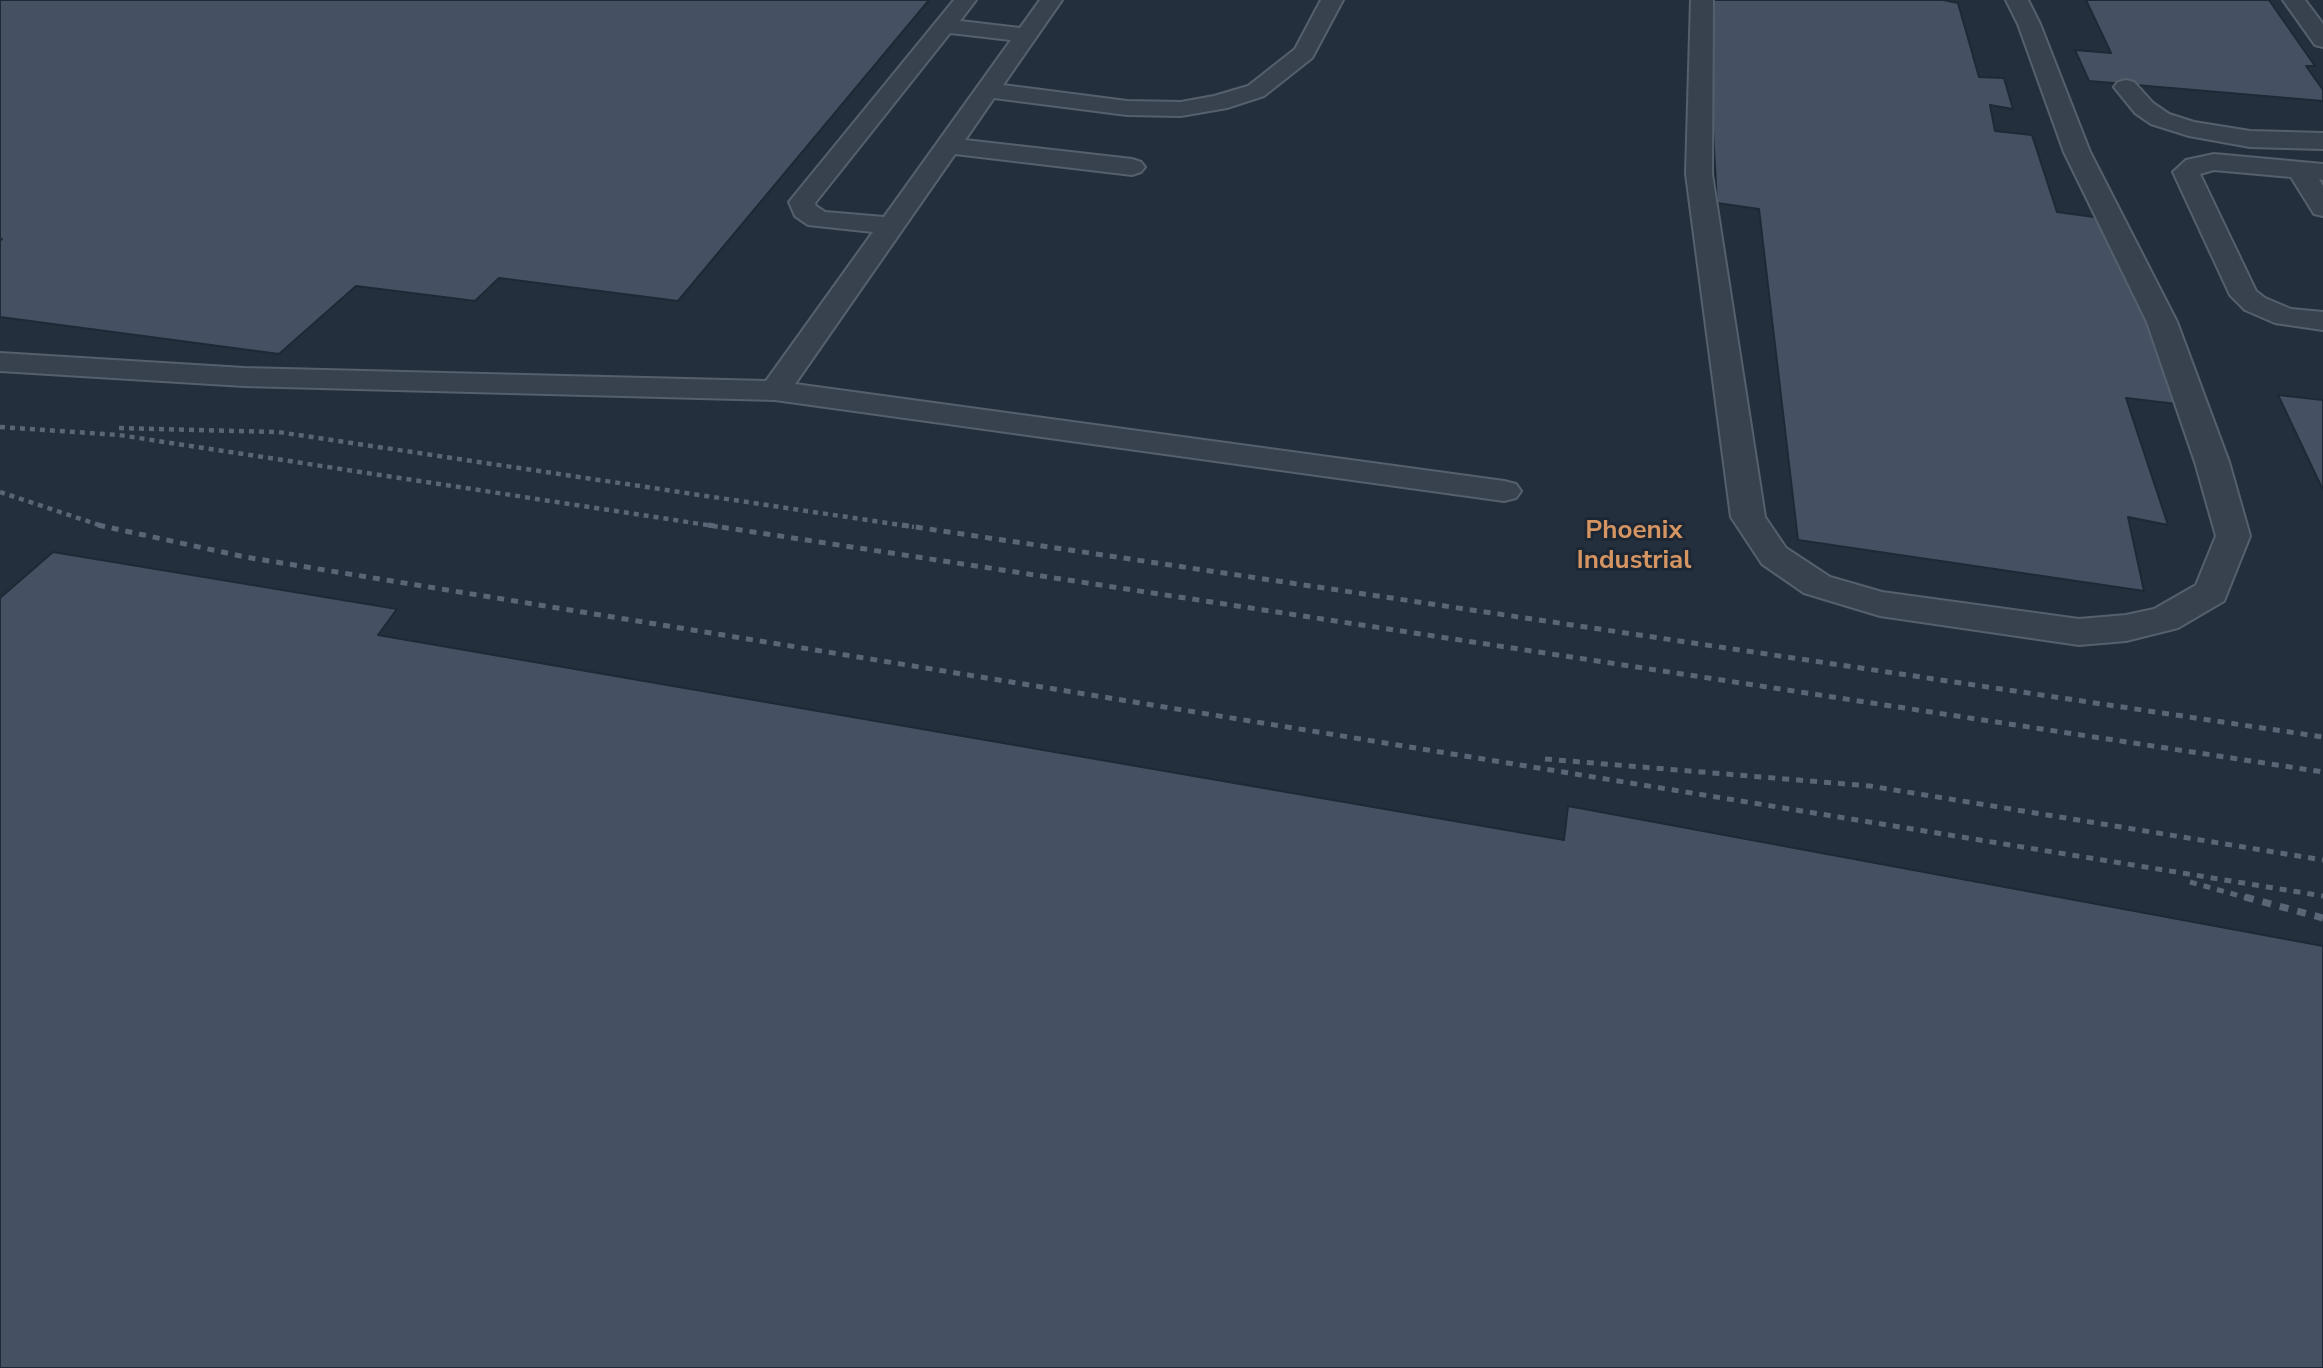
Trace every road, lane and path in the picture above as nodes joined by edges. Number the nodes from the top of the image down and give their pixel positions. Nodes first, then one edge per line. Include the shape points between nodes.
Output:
1 (965, 0) edge
2 (1051, 0) edge
3 (1332, 0) edge
4 (1702, 0) edge
5 (2017, 0) edge
6 (2294, 0) edge
7 (945, 26) junction
8 (1026, 35) junction
9 (2322, 37) edge
10 (2126, 87) dead end
11 (987, 90) junction
12 (2323, 141) edge
13 (948, 146) junction
14 (1132, 167) dead end
15 (2311, 171) edge
16 (2323, 208) edge
17 (892, 226) junction
18 (2323, 321) edge
19 (0, 362) edge
20 (775, 391) junction
21 (1504, 491) dead end

1 - 7 lane
2 - 8 lane
3 - 11 lane via 1304,53 1256,91 1219,103 1181,109 1127,108
4 - 5 lane via 1699,174 1748,517 1774,556 1817,585 1880,604 2079,632 2126,628 2165,619 2211,592 2233,536 2212,462 2161,322 2077,152
6 - 9 lane
7 - 8 lane
7 - 17 lane via 802,202 804,210 818,219
8 - 11 lane
10 - 12 lane via 2160,119 2189,130 2250,139
11 - 13 lane
13 - 14 lane
13 - 17 lane
15 - 16 lane
15 - 18 lane via 2214,162 2186,172 2244,295 2285,317
17 - 20 lane
19 - 20 lane via 244,377
20 - 21 lane

